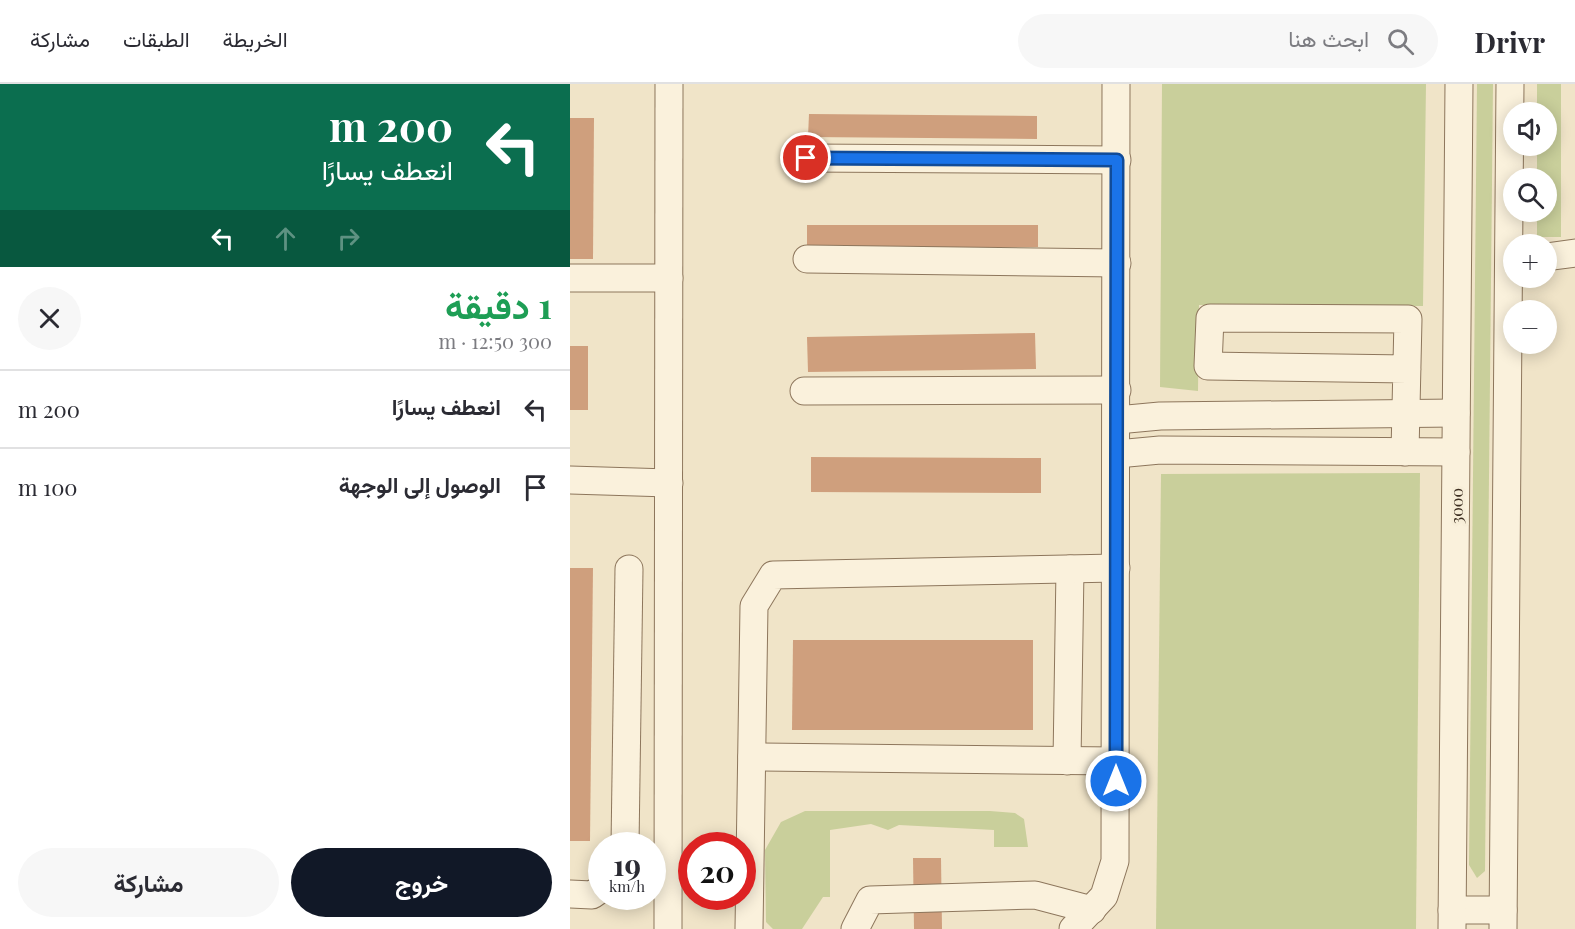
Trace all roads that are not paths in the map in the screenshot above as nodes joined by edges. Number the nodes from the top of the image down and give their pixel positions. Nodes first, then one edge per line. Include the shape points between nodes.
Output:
1 (669, 84) edge
2 (1116, 84) edge
3 (1460, 84) edge
4 (1510, 84) edge
5 (806, 158) dead end
6 (1117, 160) junction
7 (1511, 234) edge
8 (1575, 253) edge
9 (1557, 255) edge
10 (807, 259) dead end
11 (1117, 263) junction
12 (570, 278) edge
13 (669, 278) junction
14 (1511, 288) edge
15 (1407, 369) junction
16 (1117, 390) junction
17 (804, 391) dead end
18 (1456, 413) junction
19 (1406, 414) junction
20 (1117, 420) junction
21 (1405, 452) junction
22 (1456, 452) junction
23 (1117, 454) junction
24 (570, 480) edge
25 (669, 483) junction
26 (1116, 568) junction
27 (629, 569) dead end
28 (1070, 569) junction
29 (752, 757) junction
30 (1067, 761) junction
31 (1116, 761) junction
32 (625, 832) edge
33 (570, 894) edge
34 (588, 895) edge
35 (1092, 910) junction
36 (1452, 919) edge
37 (1503, 920) edge
38 (668, 929) edge
39 (749, 929) edge
40 (855, 929) edge
41 (1073, 929) edge

1 - 13 street
2 - 6 street
3 - 18 street, 3000
4 - 7 street
5 - 6 street
6 - 11 street
8 - 9 street
10 - 11 street
11 - 16 street
12 - 13 street
13 - 25 street
14 - 37 street
15 - 15 street via 1408,319 1210,318 1208,366
15 - 19 street
16 - 17 street
16 - 20 street
18 - 19 street
18 - 22 street, 3000
19 - 20 street via 1160,416
19 - 21 street
20 - 23 street
21 - 22 street
21 - 23 street via 1160,450
22 - 36 street, 3000
23 - 26 street
24 - 25 street
25 - 38 street
26 - 28 street
26 - 31 street
27 - 32 street
28 - 29 street via 773,575 754,606
28 - 30 street
29 - 30 street
29 - 39 street
30 - 31 street
31 - 35 street via 1115,861 1104,896
33 - 34 street
35 - 40 street via 1035,895 870,900
35 - 41 street
36 - 37 street

